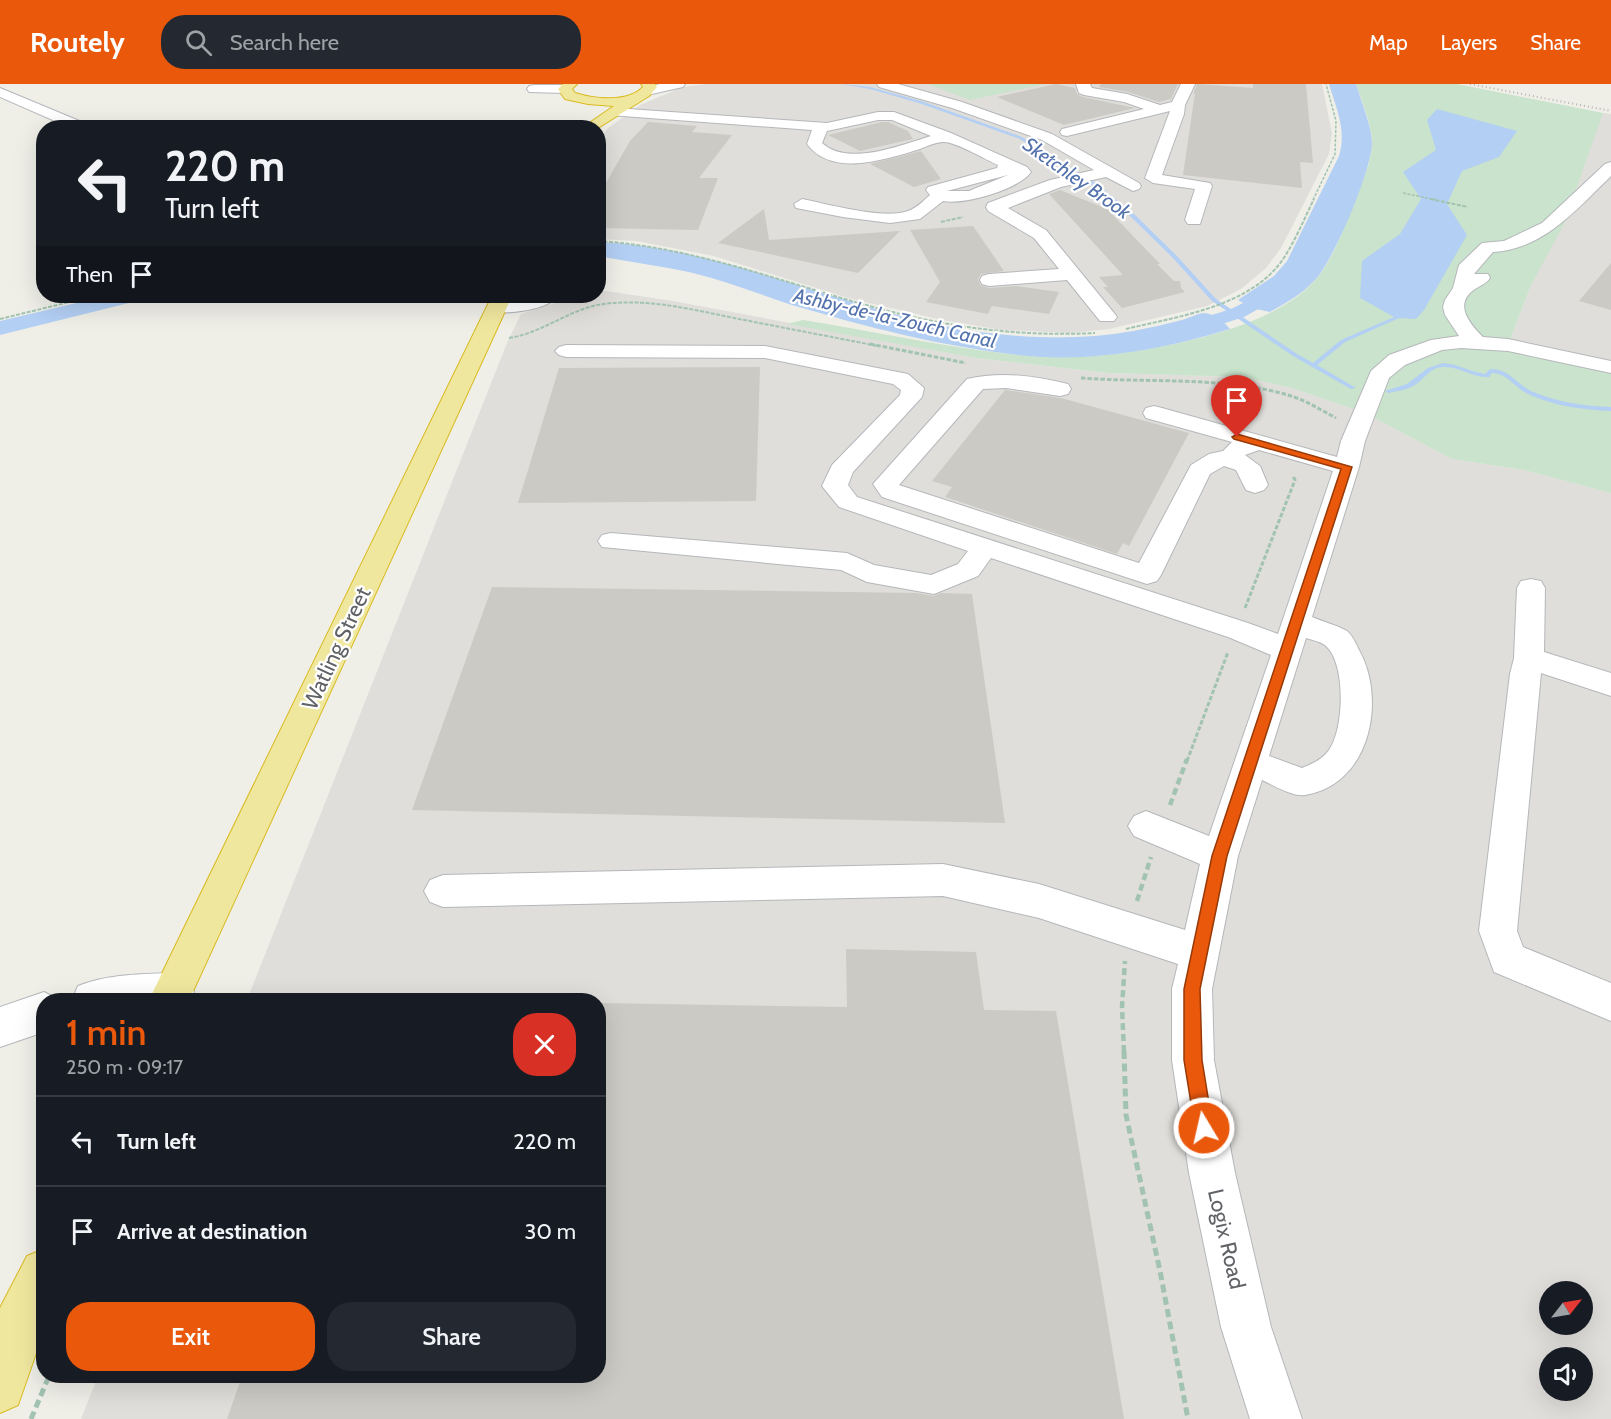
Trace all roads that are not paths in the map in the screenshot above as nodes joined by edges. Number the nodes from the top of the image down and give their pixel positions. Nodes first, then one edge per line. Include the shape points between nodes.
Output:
1 (678, 84) edge
2 (884, 84) edge
3 (1083, 84) edge
4 (1188, 84) edge
5 (568, 86) edge
6 (534, 88) dead end
7 (645, 90) edge
8 (0, 92) edge
9 (587, 101) junction
10 (1178, 105) junction
11 (1157, 109) junction
12 (614, 112) junction
13 (65, 120) edge
14 (591, 120) edge
15 (601, 120) edge
16 (821, 127) junction
17 (1067, 132) dead end
18 (946, 136) junction
19 (1040, 137) junction
20 (1016, 140) dead end
21 (993, 142) dead end
22 (967, 145) junction
23 (1611, 167) edge
24 (1104, 173) junction
25 (1036, 176) dead end
26 (1056, 183) junction
27 (1132, 186) dead end
28 (802, 204) dead end
29 (1194, 220) dead end
30 (1502, 259) junction
31 (1072, 274) junction
32 (989, 280) dead end
33 (1462, 287) junction
34 (499, 303) edge
35 (1107, 317) dead end
36 (1477, 343) junction
37 (566, 351) dead end
38 (1611, 368) edge
39 (1066, 383) road end
40 (1154, 413) dead end
41 (1258, 442) junction
42 (1231, 458) junction
43 (1347, 467) junction
44 (1255, 485) dead end
45 (610, 541) dead end
46 (984, 548) junction
47 (1531, 588) dead end
48 (1291, 636) junction
49 (1529, 658) junction
50 (1611, 685) edge
51 (1250, 762) junction
52 (1146, 826) dead end
53 (1220, 856) junction
54 (443, 891) dead end
55 (1200, 953) junction
56 (173, 993) edge
57 (1611, 1002) edge
58 (36, 1015) edge
59 (0, 1028) edge
60 (34, 1294) edge
61 (0, 1358) edge
62 (0, 1387) edge
63 (1276, 1419) edge

1 - 7 street
2 - 19 street via 957,105
3 - 11 street via 1089,92 1126,98
4 - 10 street
5 - 6 street
5 - 9 highway via 570,96
7 - 9 highway via 614,101
7 - 12 highway
8 - 13 street
9 - 14 highway via 593,110
10 - 11 street
10 - 29 street via 1153,178 1204,186
11 - 17 street
12 - 15 highway
12 - 16 street
16 - 18 street via 894,116
16 - 18 street via 814,144 817,149 842,159 860,159
18 - 22 street
19 - 20 street
19 - 24 street
21 - 22 street
22 - 28 street via 1021,170 1022,174 961,198 940,195 916,214 907,216 876,217
23 - 30 street via 1548,227
24 - 26 street
24 - 27 street
25 - 26 street
26 - 31 street via 994,207 1040,234
30 - 33 street
30 - 33 street via 1488,247 1466,269
31 - 32 street
31 - 35 street
33 - 36 street via 1455,295 1453,308 1461,327
34 - 56 highway, Watling Street
36 - 38 street via 1508,345
36 - 43 street, Logix Road via 1438,344 1397,360 1379,376
37 - 46 street via 765,352 900,379 913,388 911,397 841,470 834,486 848,502
39 - 42 street via 975,384 886,484 891,492 1147,575 1200,470 1218,459
40 - 41 street
41 - 42 street via 1243,445
41 - 43 street
42 - 44 street via 1243,462 1254,474
43 - 48 street, Logix Road
45 - 46 street via 847,562 867,573 934,585 968,570
46 - 48 street via 1238,630
47 - 49 street
48 - 51 street, Logix Road
48 - 51 street via 1338,639 1351,663 1357,686 1352,736 1341,759 1327,772 1303,782
49 - 50 street
49 - 57 street via 1524,674 1498,931 1508,959
51 - 53 street, Logix Road
52 - 53 street
53 - 55 street, Logix Road
54 - 55 street via 943,879 1039,901
55 - 63 street, Logix Road via 1192,989 1193,1060 1212,1173 1246,1328
58 - 59 street
60 - 61 highway
60 - 62 highway

